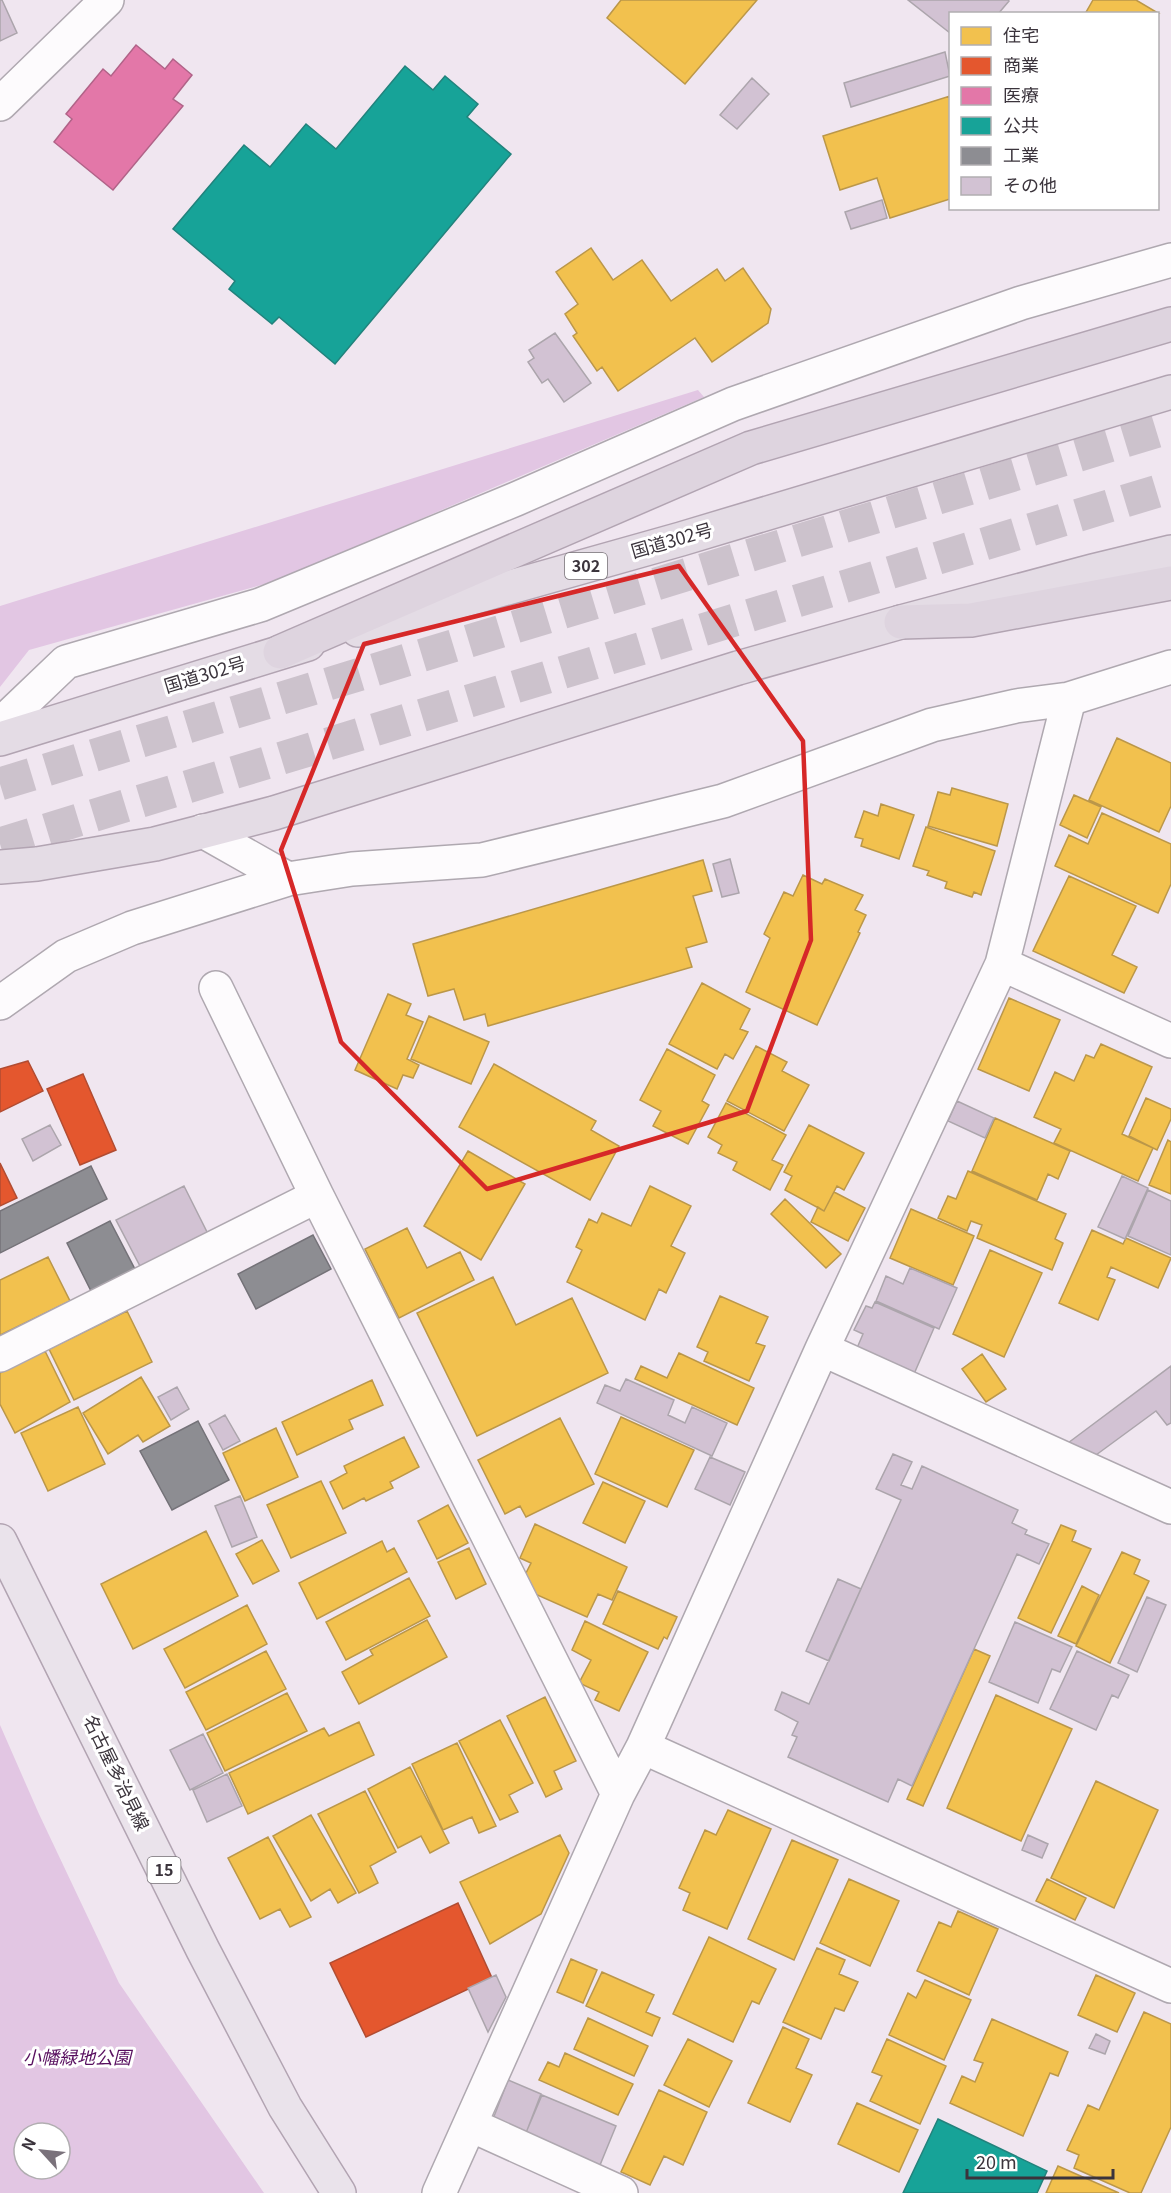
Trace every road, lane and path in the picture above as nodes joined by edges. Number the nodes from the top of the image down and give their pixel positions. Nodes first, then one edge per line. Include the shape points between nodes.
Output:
1 (107, 0) edge
2 (0, 104) edge
3 (1171, 260) edge
4 (1171, 324) edge
5 (1171, 392) edge
6 (1171, 552) edge
7 (1171, 584) edge
8 (901, 622) junction
9 (280, 652) junction
10 (1171, 667) edge
11 (1069, 699) junction
12 (0, 725) edge
13 (0, 739) edge
14 (203, 831) junction
15 (0, 867) edge
16 (288, 879) junction
17 (1002, 964) junction
18 (216, 988) dead end
19 (0, 1003) edge
20 (1171, 1041) edge
21 (317, 1196) junction
22 (822, 1349) junction
23 (0, 1355) edge
24 (1171, 1507) edge
25 (0, 1541) edge
26 (643, 1747) junction
27 (618, 1794) junction
28 (1171, 1986) edge
29 (471, 2125) junction
30 (339, 2193) edge
31 (439, 2193) edge
32 (621, 2193) edge

1 - 2 street
3 - 12 street via 1021,303 733,404 516,500 260,605 66,662
4 - 9 highway via 751,448
5 - 9 highway, 国道302号 / 302 via 681,539
6 - 8 highway
7 - 8 highway via 971,620
8 - 14 highway via 738,668 274,813
9 - 13 highway, 国道302号 / 302
10 - 11 street
11 - 16 street via 1016,706 932,725 723,801 482,861 352,869
11 - 17 street
14 - 15 highway via 155,844
14 - 16 street
16 - 19 street via 132,928 66,956
17 - 20 street
17 - 22 street
18 - 21 street
21 - 23 street
21 - 27 street
22 - 24 street
22 - 26 street
25 - 30 main road, 名古屋多治見線 / 15 via 203,1950 280,2097
26 - 27 street
26 - 28 street
27 - 29 street
29 - 31 street
29 - 32 street

